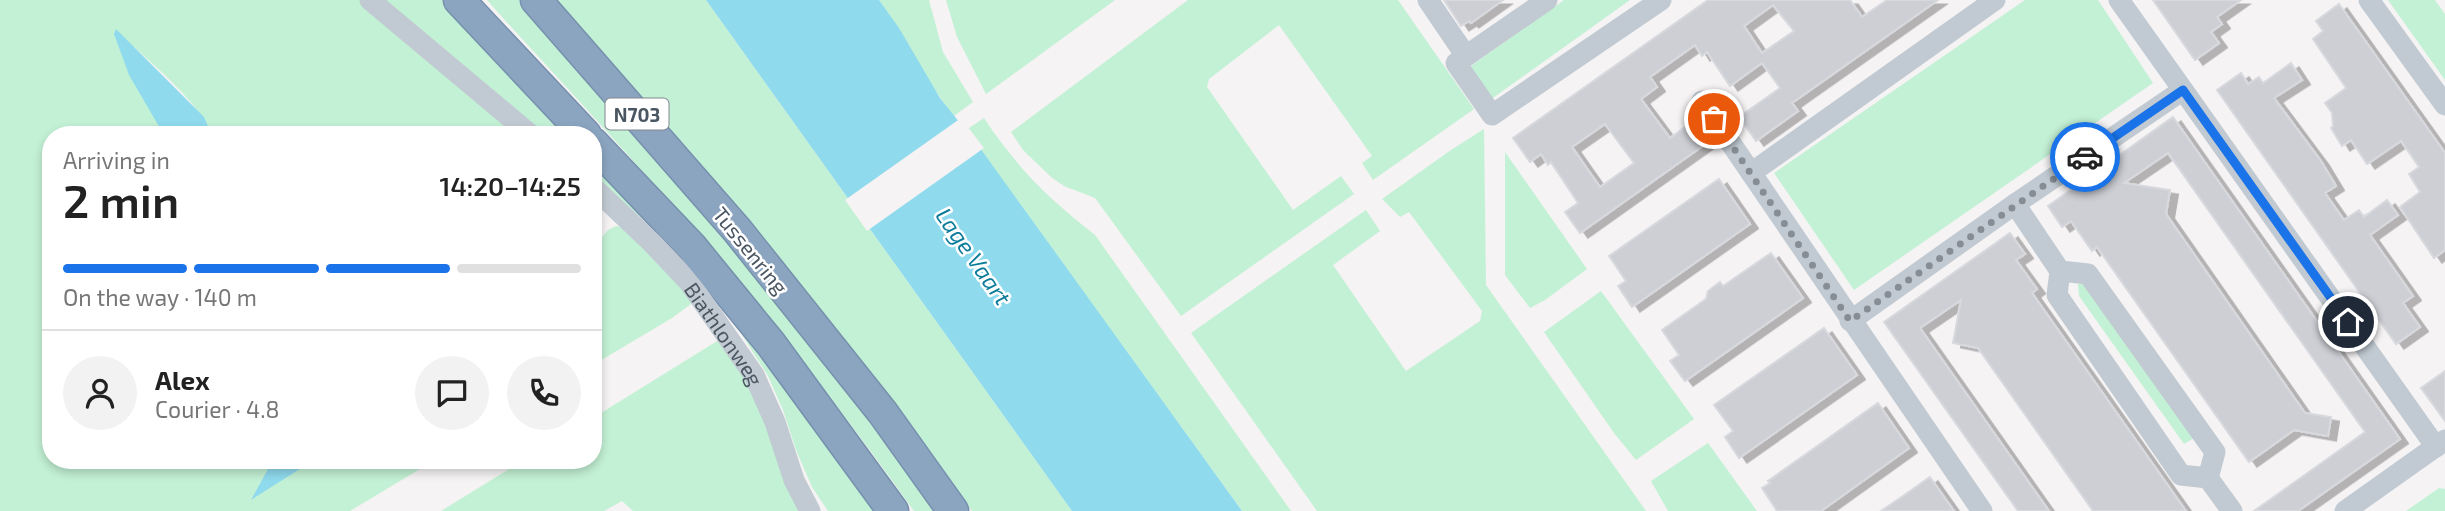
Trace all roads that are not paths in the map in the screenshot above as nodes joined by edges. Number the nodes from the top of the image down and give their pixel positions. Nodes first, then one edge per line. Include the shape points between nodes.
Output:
1 (370, 0) edge
2 (459, 0) edge
3 (536, 0) edge
4 (1428, 0) edge
5 (1547, 0) edge
6 (1661, 0) edge
7 (1995, 0) edge
8 (2119, 0) edge
9 (2370, 0) edge
10 (1466, 56) junction
11 (2183, 90) junction
12 (1702, 101) dead end
13 (2445, 105) edge
14 (520, 126) edge
15 (578, 126) edge
16 (602, 153) edge
17 (1751, 173) junction
18 (602, 196) edge
19 (2015, 204) junction
20 (2060, 271) junction
21 (1850, 321) junction
22 (2441, 443) edge
23 (2208, 478) junction
24 (810, 511) edge
25 (893, 511) edge
26 (953, 511) edge
27 (1982, 511) edge
28 (2232, 511) edge
29 (2345, 511) edge

1 - 14 street
2 - 15 highway, N703
3 - 26 highway, Tussenring / N703 via 737,230 883,413
4 - 10 street
5 - 10 street
6 - 10 street via 1492,115 1456,63
7 - 17 street
8 - 11 street
9 - 13 street
11 - 19 street
11 - 22 street
12 - 17 street
16 - 25 highway, N703 via 691,247 771,344
17 - 21 street
18 - 24 street, Biathlonweg via 689,282 754,375
19 - 20 street
19 - 21 street
20 - 23 street via 2057,295 2181,475
20 - 23 street via 2088,274 2215,452
21 - 27 street
22 - 29 street
23 - 28 street

